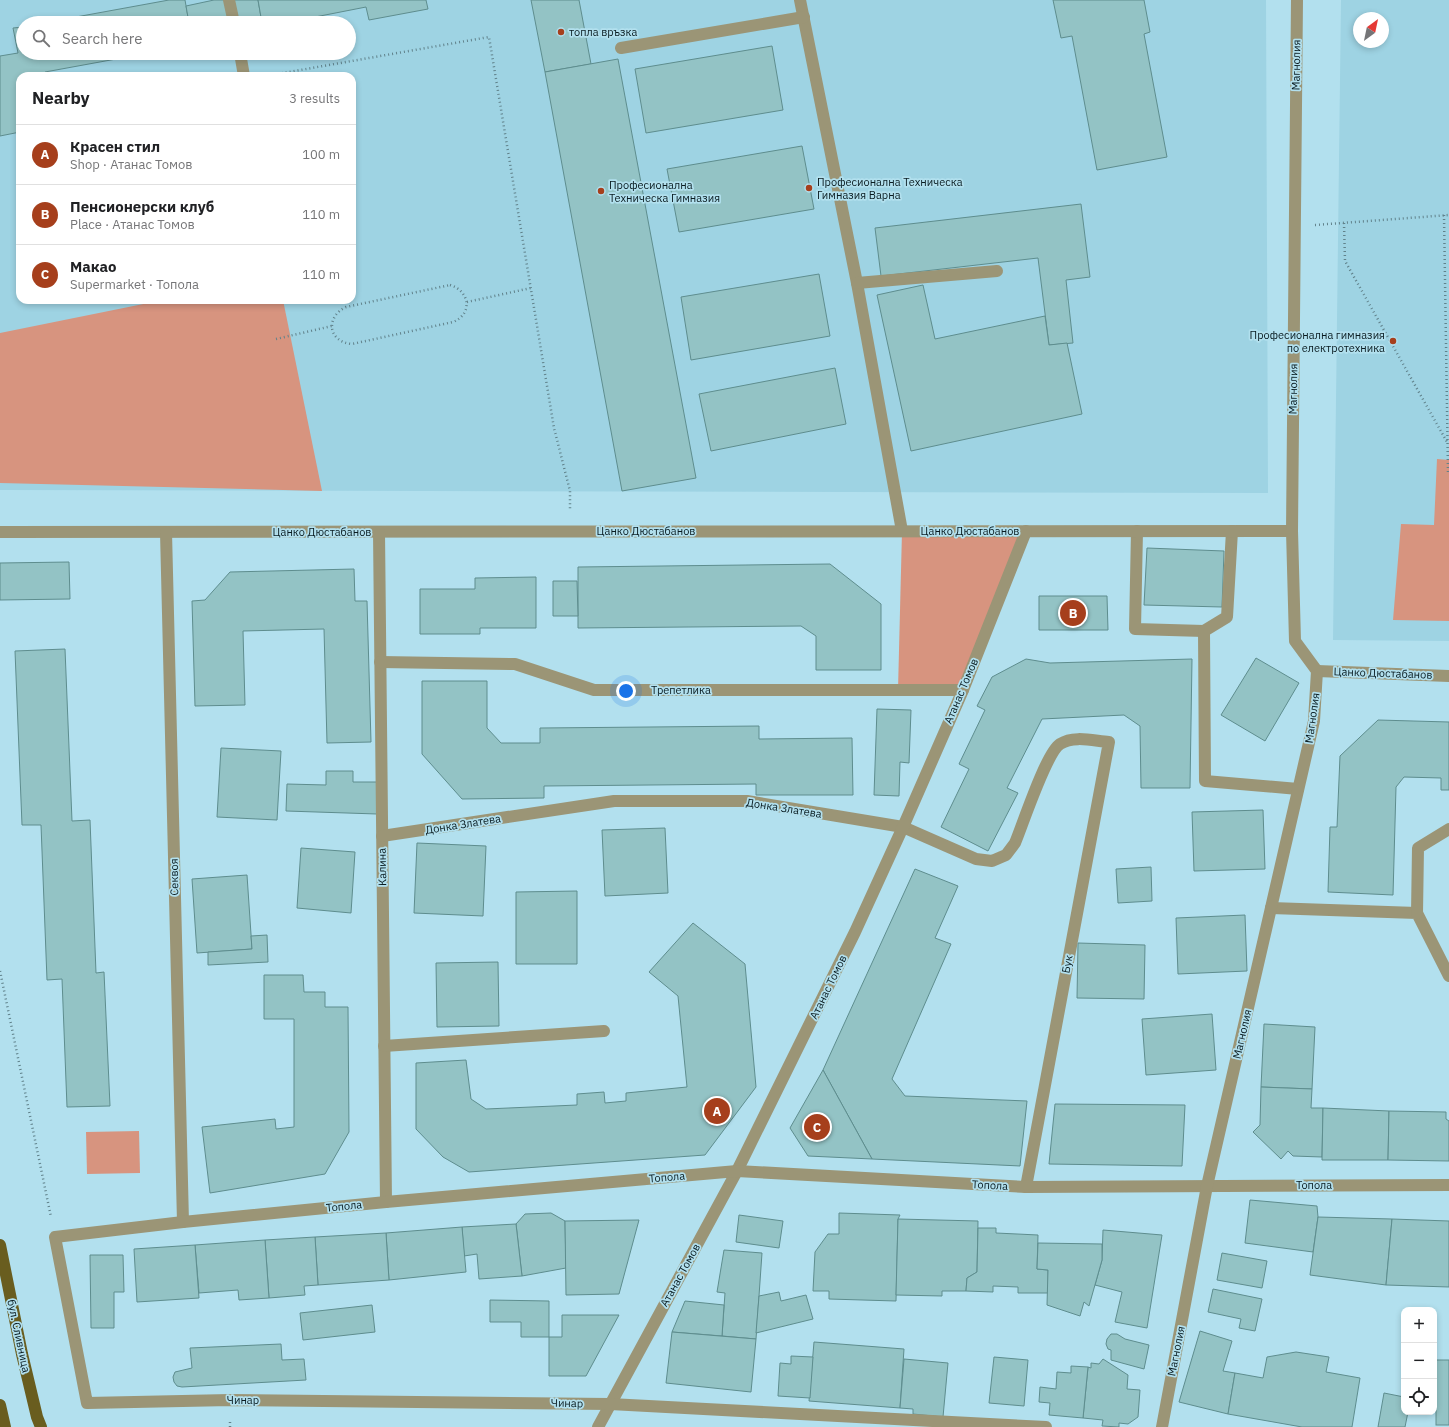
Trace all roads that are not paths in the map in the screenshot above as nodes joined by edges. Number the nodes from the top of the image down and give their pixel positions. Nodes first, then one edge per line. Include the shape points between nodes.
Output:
1 (229, 0) edge
2 (800, 0) edge
3 (1297, 0) edge
4 (232, 16) edge
5 (804, 17) junction
6 (621, 48) dead end
7 (241, 60) edge
8 (243, 72) edge
9 (997, 271) dead end
10 (857, 283) junction
11 (902, 531) junction
12 (1026, 531) junction
13 (1137, 531) junction
14 (1232, 531) junction
15 (1292, 531) junction
16 (0, 532) edge
17 (166, 532) junction
18 (379, 532) junction
19 (1204, 631) junction
20 (380, 662) junction
21 (1317, 671) junction
22 (1449, 676) edge
23 (962, 690) junction
24 (1108, 742) joint
25 (1298, 789) junction
26 (903, 827) junction
27 (1449, 829) edge
28 (382, 836) junction
29 (1271, 908) junction
30 (1416, 913) junction
31 (1449, 976) edge
32 (604, 1031) dead end
33 (384, 1046) junction
34 (737, 1171) junction
35 (1449, 1185) edge
36 (1207, 1186) junction
37 (1026, 1187) junction
38 (386, 1202) junction
39 (183, 1222) junction
40 (0, 1245) edge
41 (87, 1403) joint
42 (610, 1404) junction
43 (0, 1405) edge
44 (954, 1424) edge
45 (5, 1427) edge
46 (41, 1427) edge
47 (598, 1427) edge
48 (1046, 1427) edge
49 (1162, 1427) edge

1 - 4 street
2 - 5 street
3 - 15 street, Магнолия
5 - 6 street
5 - 10 street
7 - 8 street
9 - 10 street
10 - 11 street
11 - 12 street, Цанко Дюстабанов
11 - 18 street, Цанко Дюстабанов
12 - 13 street, Цанко Дюстабанов
12 - 23 street, Атанас Томов
13 - 14 street, Цанко Дюстабанов
13 - 19 street via 1135,629
14 - 15 street, Цанко Дюстабанов
14 - 19 street via 1227,617
15 - 21 street, Магнолия via 1295,641
16 - 17 street, Цанко Дюстабанов
17 - 18 street, Цанко Дюстабанов
17 - 39 street, Секвоя
18 - 20 street, Калина
19 - 25 street via 1205,781
20 - 23 street, Трепетлика via 515,664 594,690
20 - 28 street, Калина
21 - 22 street, Цанко Дюстабанов
21 - 25 street, Магнолия via 1314,721
23 - 26 street, Атанас Томов
24 - 26 street, Донка Златева via 1075,739 1060,744 1048,760 1015,844 1006,855 992,861 976,859
24 - 37 street, Бук
25 - 29 street, Магнолия
26 - 28 street, Донка Златева via 747,801 614,801
26 - 34 street, Атанас Томов via 855,932
27 - 30 street via 1418,848
28 - 33 street, Калина
29 - 30 street
29 - 36 street, Магнолия
30 - 31 street
32 - 33 street
33 - 38 street, Калина
34 - 37 street, Топола
34 - 38 street, Топола
34 - 42 street, Атанас Томов
35 - 36 street, Топола
36 - 37 street, Топола
36 - 49 street, Магнолия
38 - 39 street, Топола
39 - 41 street, Топола via 55,1238
40 - 46 main road, бул. Сливница via 22,1354
41 - 42 street, Чинар via 230,1400
42 - 44 street, Чинар
42 - 47 street, Атанас Томов
43 - 45 main road
44 - 48 street, Чинар

